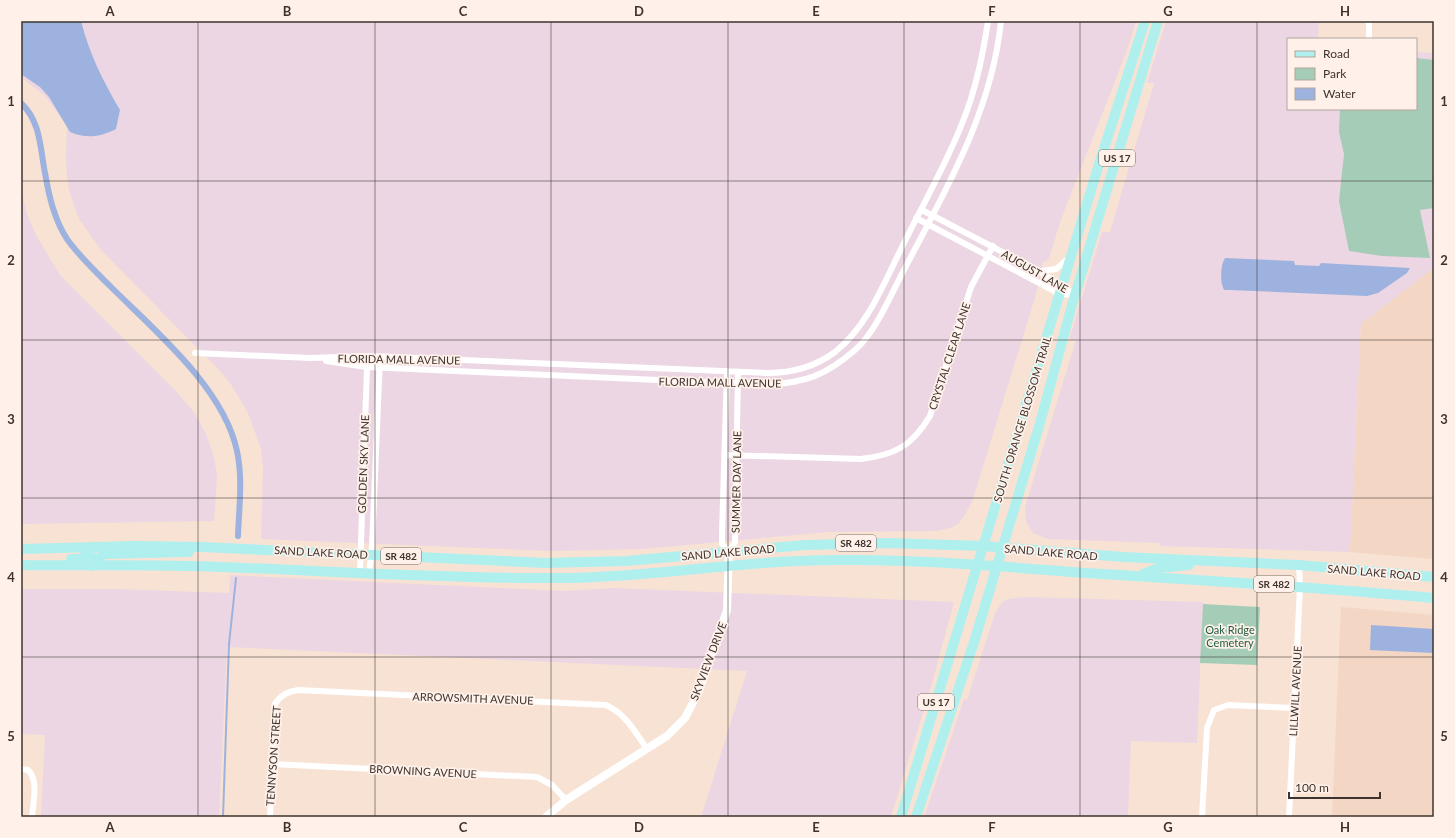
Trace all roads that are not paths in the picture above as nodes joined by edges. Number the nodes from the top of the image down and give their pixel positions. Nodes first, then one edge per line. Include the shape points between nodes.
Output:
1 (988, 21) edge
2 (1001, 21) edge
3 (1145, 21) edge
4 (1158, 21) edge
5 (1369, 21) edge
6 (1369, 38) edge
7 (922, 210) junction
8 (933, 215) junction
9 (916, 218) junction
10 (927, 224) junction
11 (993, 246) junction
12 (1072, 255) junction
13 (986, 256) junction
14 (1037, 270) junction
15 (1061, 289) junction
16 (1076, 295) junction
17 (195, 353) dead end
18 (370, 356) junction
19 (380, 357) junction
20 (310, 358) junction
21 (460, 360) junction
22 (367, 367) junction
23 (379, 368) junction
24 (459, 371) junction
25 (727, 371) junction
26 (738, 372) junction
27 (726, 384) junction
28 (738, 384) junction
29 (724, 455) junction
30 (736, 456) junction
31 (984, 546) junction
32 (93, 547) junction
33 (202, 547) junction
34 (1002, 548) junction
35 (21, 549) edge
36 (729, 552) junction
37 (360, 554) junction
38 (371, 555) junction
39 (21, 561) edge
40 (1230, 562) junction
41 (584, 563) junction
42 (978, 564) junction
43 (21, 565) edge
44 (996, 565) junction
45 (92, 566) junction
46 (1299, 566) junction
47 (728, 567) junction
48 (364, 573) junction
49 (1141, 575) junction
50 (1434, 577) edge
51 (583, 578) junction
52 (1300, 586) junction
53 (1434, 598) edge
54 (280, 697) joint
55 (1294, 708) junction
56 (646, 749) junction
57 (272, 764) junction
58 (21, 769) edge
59 (566, 800) junction
60 (32, 817) edge
61 (270, 817) edge
62 (546, 817) edge
63 (901, 817) edge
64 (916, 817) edge
65 (1202, 817) edge
66 (1289, 817) edge

1 - 7 street, FLORIDA MALL AVENUE via 979,68 964,120
2 - 8 street, FLORIDA MALL AVENUE via 990,83 978,119 957,169
3 - 12 main road, SOUTH ORANGE BLOSSOM TRAIL / US 17
4 - 16 main road, SOUTH ORANGE BLOSSOM TRAIL / US 17
5 - 6 street
7 - 8 street, AUGUST LANE
7 - 9 street, FLORIDA MALL AVENUE
8 - 10 street, FLORIDA MALL AVENUE
8 - 11 street, AUGUST LANE
9 - 10 street, AUGUST LANE
9 - 26 street, FLORIDA MALL AVENUE via 864,319 834,352 813,365 796,370 777,373
10 - 13 street, AUGUST LANE
10 - 28 street, FLORIDA MALL AVENUE via 873,326 857,349 833,367 798,382
11 - 13 street, CRYSTAL CLEAR LANE
11 - 14 street, AUGUST LANE
12 - 14 street via 1056,270
12 - 15 main road, SOUTH ORANGE BLOSSOM TRAIL / US 17
13 - 15 street, AUGUST LANE
13 - 30 street, CRYSTAL CLEAR LANE via 971,287 930,416 921,431 906,445 881,457 861,459
14 - 15 street, AUGUST LANE
15 - 16 street, AUGUST LANE
15 - 31 main road, SOUTH ORANGE BLOSSOM TRAIL / US 17
16 - 34 main road, SOUTH ORANGE BLOSSOM TRAIL / US 17
17 - 20 street, FLORIDA MALL AVENUE
18 - 19 street, FLORIDA MALL AVENUE
18 - 20 street, FLORIDA MALL AVENUE
18 - 22 street, GOLDEN SKY LANE
19 - 21 street, FLORIDA MALL AVENUE
19 - 23 street, GOLDEN SKY LANE
20 - 22 street, FLORIDA MALL AVENUE
21 - 24 street
21 - 25 street, FLORIDA MALL AVENUE
22 - 23 street, FLORIDA MALL AVENUE
22 - 37 street, GOLDEN SKY LANE
23 - 24 street, FLORIDA MALL AVENUE
23 - 38 street, GOLDEN SKY LANE
24 - 27 street, FLORIDA MALL AVENUE
25 - 26 street, FLORIDA MALL AVENUE
25 - 27 street, SUMMER DAY LANE
26 - 28 street, SUMMER DAY LANE
27 - 28 street, FLORIDA MALL AVENUE
27 - 29 street, SUMMER DAY LANE
28 - 30 street, SUMMER DAY LANE
29 - 30 street, CRYSTAL CLEAR LANE
29 - 36 street, SUMMER DAY LANE via 722,544
30 - 36 street, SUMMER DAY LANE via 735,542
31 - 34 main road, SAND LAKE ROAD / SR 482
31 - 36 main road, SAND LAKE ROAD / SR 482 via 841,543
31 - 42 main road, SOUTH ORANGE BLOSSOM TRAIL / US 17
32 - 33 main road, SAND LAKE ROAD / SR 482
32 - 35 main road, SAND LAKE ROAD / SR 482
32 - 39 main road via 89,555 82,559
33 - 37 main road, SAND LAKE ROAD / SR 482
33 - 45 main road via 186,554 105,554 96,559
34 - 40 main road, SAND LAKE ROAD / SR 482
34 - 44 main road, SOUTH ORANGE BLOSSOM TRAIL / US 17
36 - 41 main road, SAND LAKE ROAD / SR 482
36 - 47 street, SKYVIEW DRIVE
37 - 38 main road, SAND LAKE ROAD / SR 482
37 - 48 street, GOLDEN SKY LANE
38 - 41 main road, SAND LAKE ROAD / SR 482 via 514,563
38 - 48 street, GOLDEN SKY LANE
40 - 46 main road, SAND LAKE ROAD / SR 482
40 - 49 main road via 1159,568
41 - 51 main road
42 - 44 main road, SAND LAKE ROAD / SR 482
42 - 47 main road, SAND LAKE ROAD / SR 482 via 834,560
42 - 63 main road, SOUTH ORANGE BLOSSOM TRAIL / US 17
43 - 45 main road, SAND LAKE ROAD / SR 482
44 - 49 main road, SAND LAKE ROAD / SR 482
44 - 64 main road, SOUTH ORANGE BLOSSOM TRAIL / US 17 via 963,677
45 - 48 main road, SAND LAKE ROAD / SR 482 via 193,566
46 - 50 main road, SAND LAKE ROAD / SR 482
46 - 52 street, LILLWILL AVENUE
47 - 51 main road, SAND LAKE ROAD / SR 482
47 - 56 street, SKYVIEW DRIVE via 727,610 699,691 685,718 667,736
48 - 51 main road, SAND LAKE ROAD / SR 482
49 - 52 main road, SAND LAKE ROAD / SR 482
52 - 53 main road, SAND LAKE ROAD / SR 482
52 - 55 street, LILLWILL AVENUE
54 - 56 street, ARROWSMITH AVENUE via 287,692 298,690 606,705 625,717
54 - 57 street, TENNYSON STREET via 275,704
55 - 65 street via 1228,705 1214,710 1207,728
55 - 66 street, LILLWILL AVENUE
56 - 59 street, SKYVIEW DRIVE
57 - 59 street, BROWNING AVENUE via 538,777 552,785
57 - 61 street, TENNYSON STREET
58 - 60 street via 28,770 34,780
59 - 62 street, SKYVIEW DRIVE

